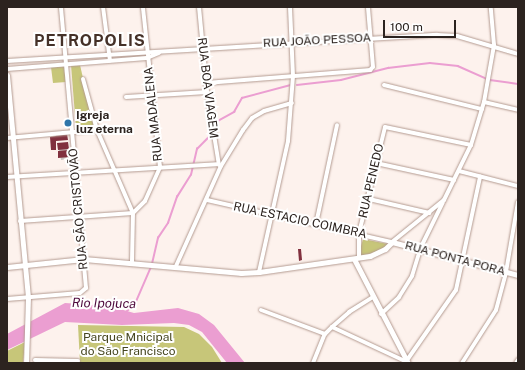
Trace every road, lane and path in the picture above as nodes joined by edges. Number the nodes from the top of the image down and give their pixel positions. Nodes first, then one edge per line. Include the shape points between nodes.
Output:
1 (61, 7) edge
2 (103, 7) edge
3 (143, 7) edge
4 (198, 7) edge
5 (290, 7) edge
6 (368, 7) edge
7 (491, 7) edge
8 (370, 38) junction
9 (292, 42) junction
10 (494, 45) junction
11 (202, 48) junction
12 (146, 51) junction
13 (162, 52) junction
14 (108, 53) junction
15 (518, 54) edge
16 (66, 57) junction
17 (147, 58) junction
18 (7, 60) edge
19 (110, 61) junction
20 (67, 64) junction
21 (7, 69) edge
22 (7, 75) edge
23 (293, 76) junction
24 (83, 79) dead end
25 (206, 83) junction
26 (384, 86) dead end
27 (207, 92) junction
28 (151, 95) junction
29 (126, 97) dead end
30 (484, 102) junction
31 (292, 103) junction
32 (482, 109) junction
33 (518, 110) edge
34 (337, 125) dead end
35 (97, 130) junction
36 (73, 132) junction
37 (10, 137) edge
38 (471, 145) junction
39 (376, 163) junction
40 (219, 165) junction
41 (160, 167) junction
42 (116, 171) junction
43 (459, 171) junction
44 (77, 174) junction
45 (480, 176) junction
46 (7, 177) edge
47 (16, 177) junction
48 (454, 180) junction
49 (518, 186) edge
50 (369, 199) junction
51 (207, 200) junction
52 (444, 200) junction
53 (518, 202) edge
54 (133, 212) junction
55 (429, 213) junction
56 (273, 215) junction
57 (80, 216) junction
58 (20, 221) junction
59 (316, 224) junction
60 (359, 233) junction
61 (392, 242) junction
62 (420, 249) junction
63 (357, 258) junction
64 (84, 260) junction
65 (464, 261) junction
66 (132, 262) junction
67 (24, 266) junction
68 (176, 266) junction
69 (7, 267) edge
70 (258, 272) junction
71 (506, 272) junction
72 (518, 275) edge
73 (28, 297) junction
74 (373, 297) junction
75 (7, 299) edge
76 (261, 310) dead end
77 (381, 314) junction
78 (332, 327) junction
79 (326, 334) junction
80 (35, 360) dead end
81 (518, 360) edge
82 (78, 361) dead end
83 (26, 362) edge
84 (65, 362) edge
85 (406, 362) edge
86 (313, 363) edge
87 (462, 363) edge
88 (516, 363) edge

1 - 16 street, RUA SÃO CRISTOVÃO
2 - 14 street
3 - 12 street, RUA MADALENA
4 - 11 street, RUA BOA VIAGEM
5 - 9 street
6 - 8 street
7 - 10 street
8 - 9 street, RUA JOÃO PESSOA
8 - 10 street, RUA JOÃO PESSOA via 446,35
8 - 23 street via 373,69
9 - 11 street, RUA JOÃO PESSOA
9 - 23 street
10 - 15 street, RUA JOÃO PESSOA
10 - 30 street
11 - 13 street, RUA JOÃO PESSOA
11 - 25 street, RUA BOA VIAGEM
12 - 13 street, RUA JOÃO PESSOA
12 - 14 street, RUA JOÃO PESSOA
12 - 17 street, RUA MADALENA
13 - 17 street, RUA JOÃO PESSOA
14 - 16 street, RUA JOÃO PESSOA
14 - 19 street
16 - 18 street, RUA JOÃO PESSOA
16 - 20 street, RUA SÃO CRISTOVÃO
17 - 19 street, RUA JOÃO PESSOA
17 - 28 street, RUA MADALENA
19 - 20 street, RUA JOÃO PESSOA
20 - 21 street, RUA JOÃO PESSOA
20 - 36 street, RUA SÃO CRISTOVÃO
22 - 37 street
23 - 25 street
23 - 31 street
24 - 35 street
25 - 27 street, RUA BOA VIAGEM
26 - 32 street
27 - 28 street
27 - 40 street, RUA BOA VIAGEM
28 - 29 street
28 - 41 street, RUA MADALENA
30 - 32 street
30 - 33 street
31 - 40 street via 264,111 252,118
31 - 56 street via 288,142
32 - 38 street
34 - 59 street
35 - 36 street
35 - 42 street
36 - 37 street
36 - 44 street, RUA SÃO CRISTOVÃO
37 - 47 street
38 - 39 street, RUA PENEDO via 385,127
38 - 43 street
39 - 48 street
39 - 50 street, RUA PENEDO
40 - 41 street
40 - 51 street
41 - 42 street
41 - 54 street, RUA MADALENA via 145,201
42 - 44 street
42 - 54 street
43 - 45 street
43 - 48 street
44 - 47 street
44 - 57 street, RUA SÃO CRISTOVÃO
45 - 49 street
45 - 65 street
46 - 47 street
47 - 58 street
48 - 52 street
50 - 55 street
50 - 60 street, RUA PENEDO
51 - 56 street, RUA ESTACIO COIMBRA
51 - 68 street
52 - 55 street
52 - 62 street
53 - 71 street
54 - 57 street
54 - 66 street
55 - 61 street
56 - 59 street, RUA ESTACIO COIMBRA
56 - 70 street
57 - 58 street
57 - 64 street, RUA SÃO CRISTOVÃO
58 - 67 street
59 - 60 street, RUA ESTACIO COIMBRA
60 - 61 street, RUA ESTACIO COIMBRA
60 - 63 street, RUA PENEDO
61 - 62 street, RUA PONTA PORA
61 - 63 street via 378,253
62 - 65 street, RUA PONTA PORA
62 - 77 street via 405,287
63 - 70 street
63 - 74 street
64 - 66 street
64 - 67 street
64 - 73 street, RUA SÃO CRISTOVÃO via 85,291
65 - 71 street, RUA PONTA PORA
65 - 85 street via 460,279 449,301
66 - 68 street
67 - 69 street
67 - 73 street
68 - 70 street via 241,273
71 - 72 street, RUA PONTA PORA
71 - 87 street via 491,321
73 - 75 street
73 - 83 street
74 - 77 street
74 - 78 street via 349,312
76 - 79 street
77 - 85 street
78 - 79 street
78 - 85 street
79 - 86 street
80 - 84 street
81 - 88 street
82 - 84 street

